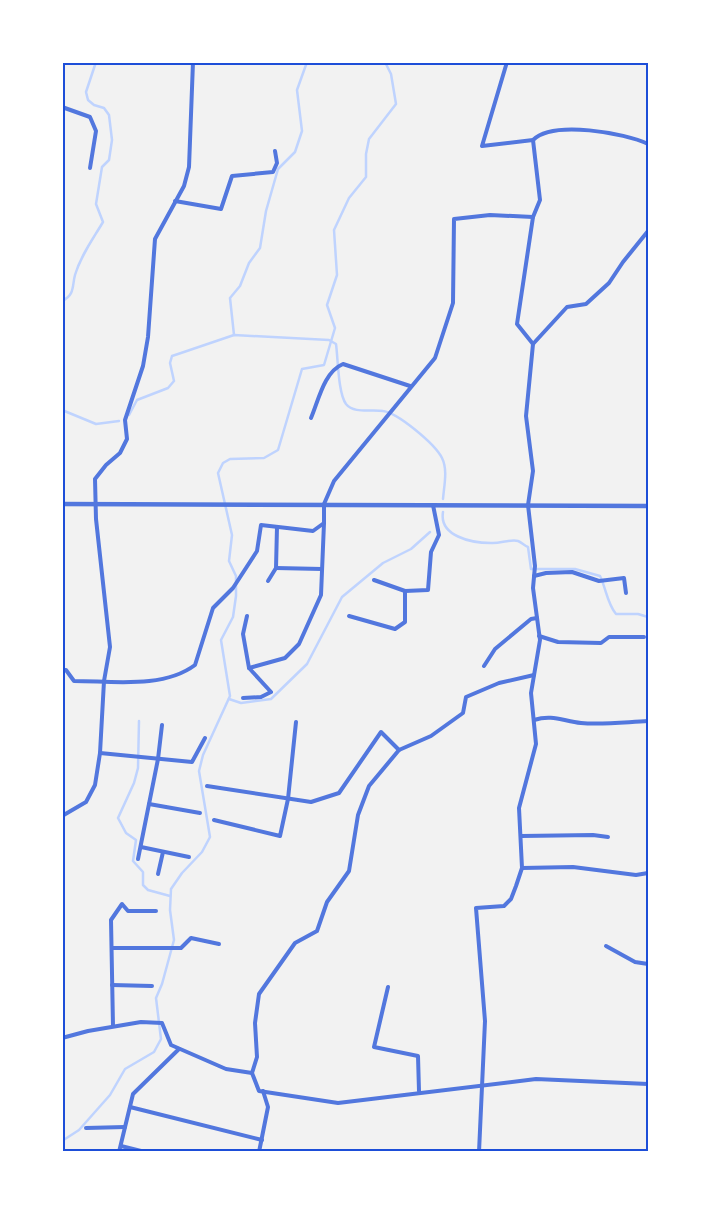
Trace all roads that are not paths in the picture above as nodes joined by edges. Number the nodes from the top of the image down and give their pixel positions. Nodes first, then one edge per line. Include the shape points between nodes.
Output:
1 (193, 62) edge
2 (507, 62) edge
3 (62, 107) edge
4 (533, 140) junction
5 (648, 144) edge
6 (275, 151) dead end
7 (90, 168) dead end
8 (175, 201) junction
9 (533, 217) junction
10 (648, 232) edge
11 (533, 344) junction
12 (410, 386) junction
13 (312, 418) dead end
14 (62, 504) edge
15 (96, 504) junction
16 (324, 504) junction
17 (432, 505) junction
18 (528, 505) junction
19 (648, 506) edge
20 (324, 523) junction
21 (277, 527) junction
22 (276, 568) junction
23 (322, 569) junction
24 (534, 571) junction
25 (374, 580) dead end
26 (268, 581) dead end
27 (405, 591) junction
28 (626, 593) dead end
29 (248, 616) dead end
30 (349, 616) dead end
31 (537, 618) junction
32 (539, 636) junction
33 (644, 637) dead end
34 (484, 666) dead end
35 (249, 668) junction
36 (62, 670) edge
37 (534, 675) junction
38 (104, 681) junction
39 (243, 698) dead end
40 (534, 720) junction
41 (648, 721) edge
42 (296, 722) dead end
43 (162, 725) dead end
44 (205, 738) dead end
45 (399, 750) junction
46 (100, 753) junction
47 (158, 759) junction
48 (207, 786) dead end
49 (288, 798) junction
50 (149, 804) junction
51 (200, 814) dead end
52 (62, 816) edge
53 (214, 820) dead end
54 (521, 836) junction
55 (608, 838) dead end
56 (141, 847) junction
57 (163, 852) junction
58 (189, 857) dead end
59 (138, 860) dead end
60 (522, 868) junction
61 (648, 873) edge
62 (158, 874) dead end
63 (156, 911) dead end
64 (219, 944) dead end
65 (606, 946) dead end
66 (112, 948) junction
67 (648, 964) edge
68 (112, 985) junction
69 (152, 986) dead end
70 (388, 987) dead end
71 (113, 1026) junction
72 (62, 1038) edge
73 (179, 1049) junction
74 (252, 1072) junction
75 (648, 1084) edge
76 (483, 1086) junction
77 (263, 1091) junction
78 (419, 1091) junction
79 (130, 1107) junction
80 (125, 1127) junction
81 (86, 1128) dead end
82 (262, 1140) junction
83 (121, 1146) junction
84 (119, 1152) edge
85 (145, 1152) edge
86 (259, 1152) edge
87 (479, 1152) edge

1 - 8 street via 189,167 184,186
2 - 4 street via 482,146
3 - 7 street via 90,117 96,131
4 - 5 street via 538,134 578,130 638,139
4 - 9 street via 540,200
6 - 8 street via 277,163 273,172 232,176 221,209
8 - 15 street via 155,239 148,337 143,366 125,420 127,439 120,454 95,479
9 - 11 street via 517,324
9 - 12 street via 490,215 454,219 453,303 435,358
10 - 11 street via 610,283 586,304 567,307
11 - 18 street via 526,416 533,471
12 - 13 street via 343,364 334,368 326,381
12 - 16 street via 334,481
14 - 15 street
15 - 16 street
15 - 38 street via 110,647
16 - 17 street
16 - 20 street
17 - 18 street
17 - 27 street via 438,535 430,552 428,590
18 - 19 street
18 - 24 street
20 - 21 street via 313,531
20 - 23 street
21 - 22 street
21 - 38 street via 261,525 258,551 233,588 212,608 195,666 176,677
22 - 23 street
22 - 26 street
23 - 35 street via 321,595 299,644 285,658
24 - 28 street via 572,572 599,581 624,578
24 - 31 street via 532,588
25 - 27 street
27 - 30 street via 405,622 395,629
29 - 35 street via 244,634
31 - 32 street
31 - 34 street via 531,619 495,649
32 - 33 street via 558,642 601,643 609,637
32 - 37 street
35 - 39 street via 271,692 261,697
36 - 38 street via 66,670 74,681
37 - 40 street
37 - 45 street via 499,683 466,697 463,713 431,736
38 - 46 street
40 - 41 street via 545,716 580,723
40 - 54 street via 536,744 519,808
42 - 49 street
43 - 47 street
44 - 47 street via 192,762
45 - 49 street via 381,732 339,793 311,802
45 - 74 street via 368,786 358,815 349,871 328,902 317,931 295,944 259,994 255,1023 257,1057
46 - 47 street
46 - 52 street via 95,785 86,802
47 - 50 street
48 - 49 street
49 - 53 street via 280,836
50 - 51 street
50 - 56 street
54 - 55 street via 593,835
54 - 60 street
56 - 57 street
56 - 59 street
57 - 58 street
57 - 62 street
60 - 61 street via 573,867 636,875
60 - 76 street via 511,899 504,906 476,908 486,1021
63 - 66 street via 128,910 122,904 112,920
64 - 66 street via 191,938 181,948
65 - 67 street via 635,962
66 - 68 street
68 - 69 street
68 - 71 street
70 - 78 street via 374,1047 418,1056
71 - 72 street
71 - 73 street via 162,1023 171,1045
73 - 74 street via 226,1069
73 - 79 street via 133,1094
74 - 77 street via 259,1090
75 - 76 street via 536,1078
76 - 78 street
76 - 87 street
77 - 78 street via 338,1103
77 - 82 street via 268,1107
79 - 80 street
79 - 82 street
80 - 81 street
80 - 83 street
82 - 86 street
83 - 84 street
83 - 85 street

